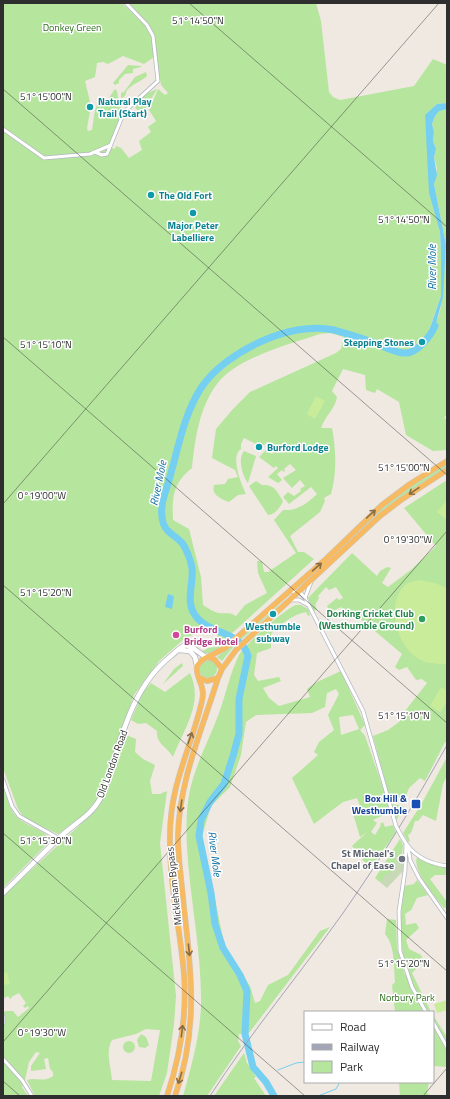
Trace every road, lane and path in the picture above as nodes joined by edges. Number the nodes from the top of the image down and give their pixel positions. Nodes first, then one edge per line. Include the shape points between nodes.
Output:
1 (126, 3) edge
2 (3, 129) edge
3 (111, 145) junction
4 (95, 152) junction
5 (447, 461) edge
6 (447, 470) edge
7 (312, 580) junction
8 (289, 591) junction
9 (300, 592) junction
10 (305, 598) junction
11 (291, 600) junction
12 (309, 606) junction
13 (179, 650) junction
14 (208, 658) junction
15 (197, 666) junction
16 (222, 669) junction
17 (200, 678) junction
18 (218, 678) junction
19 (3, 780) edge
20 (58, 838) junction
21 (406, 843) junction
22 (408, 847) junction
23 (447, 866) edge
24 (3, 893) edge
25 (447, 918) edge
26 (425, 1011) edge
27 (3, 1016) edge
28 (3, 1023) edge
29 (434, 1024) edge
30 (447, 1047) edge
31 (3, 1059) edge
32 (32, 1096) edge
33 (167, 1096) edge
34 (175, 1096) edge

1 - 3 street via 147,25 153,36 158,81 124,112
2 - 4 street via 44,158
3 - 4 street
3 - 4 street via 105,154
8 -> 5 highway via 382,505
6 -> 7 highway via 391,508
7 - 9 highway
7 - 10 street
8 - 9 street
8 - 14 highway via 231,643
9 - 10 street
9 - 11 highway
10 - 12 street
11 - 12 street via 299,600
11 - 16 highway via 236,650
12 - 21 street, bridge via 363,711 396,826
13 - 14 main road via 188,645
13 - 15 main road via 190,651
13 - 20 main road, Old London Road via 154,672 137,695 101,798 87,816
14 - 15 highway
14 - 16 highway via 215,660
15 - 17 highway
16 - 18 highway
17 - 18 highway via 207,681
33 -> 17 highway, Mickleham Bypass via 179,1052 184,997 184,973 171,868 170,825 178,775 204,692
18 -> 34 highway, Mickleham Bypass via 185,780 179,821 178,848 192,991 188,1050
19 - 20 street via 12,806 19,816
20 - 24 main road, Old London Road
21 - 22 street
21 - 26 street via 399,911 400,951 412,987
22 - 23 street via 425,860
22 - 25 street via 410,859 422,883
27 - 28 street
29 - 30 street
31 - 32 street

